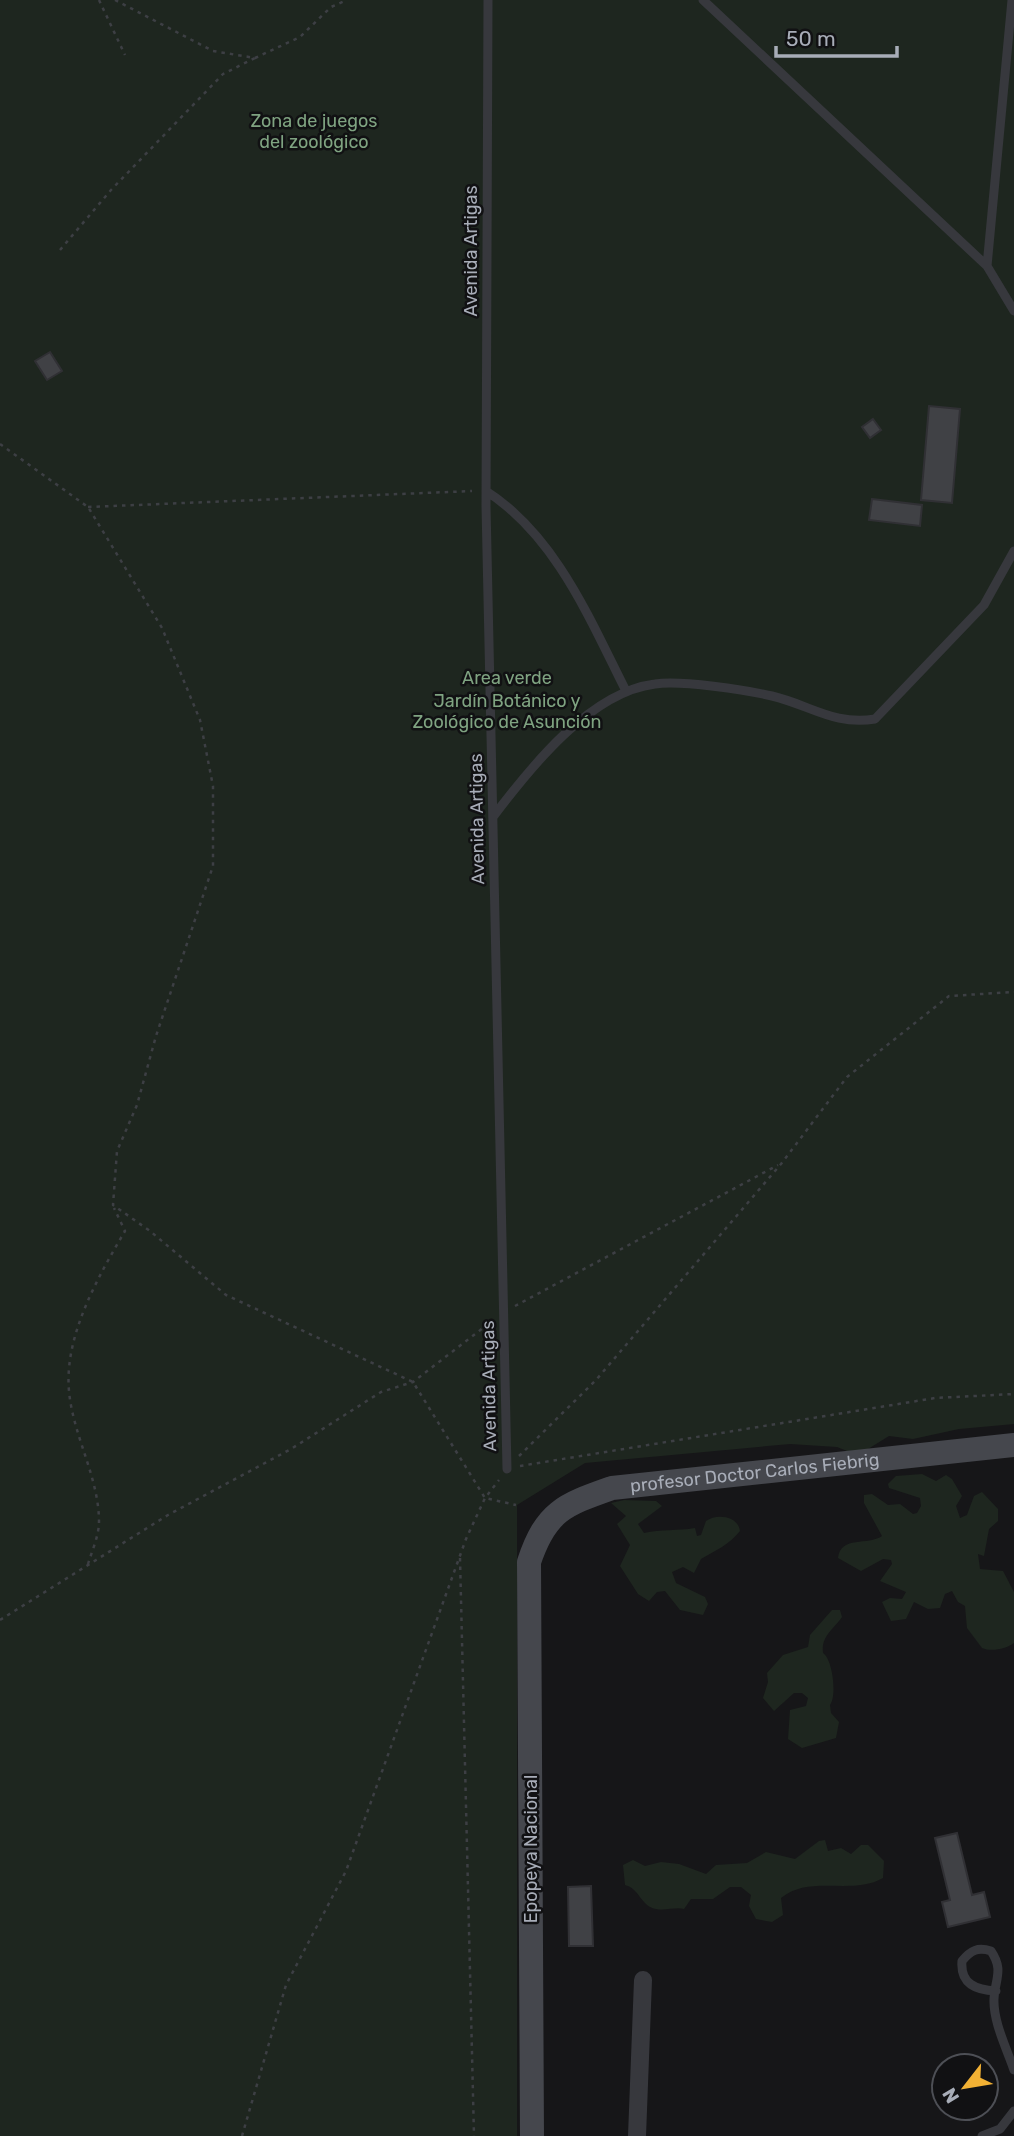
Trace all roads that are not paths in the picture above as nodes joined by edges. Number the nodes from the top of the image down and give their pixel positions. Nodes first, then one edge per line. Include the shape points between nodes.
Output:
1 (488, 0) edge
2 (703, 0) edge
3 (1012, 0) edge
4 (987, 266) junction
5 (1014, 311) edge
6 (486, 491) junction
7 (1014, 551) edge
8 (626, 691) junction
9 (493, 817) junction
10 (1014, 1445) edge
11 (507, 1469) road end
12 (529, 1562) joint
13 (643, 1980) dead end
14 (996, 1991) junction
15 (1014, 2070) edge
16 (1014, 2111) edge
17 (1002, 2132) edge
18 (532, 2133) edge
19 (637, 2136) edge
20 (982, 2136) edge

1 - 6 lane, Avenida Artigas
2 - 4 lane
3 - 4 lane
4 - 5 lane
6 - 8 lane via 508,505 545,547 579,598
6 - 9 lane, Avenida Artigas
7 - 8 lane via 984,605 875,719 854,723 772,696 682,684
8 - 9 lane via 575,725
9 - 11 lane, Avenida Artigas
10 - 12 street, profesor Doctor Carlos Fiebrig via 612,1488 556,1513 538,1533
12 - 18 street, Epopeya Nacional
13 - 19 street
14 - 14 lane via 975,1989 964,1975 962,1961 977,1948 991,1951 1000,1968
14 - 15 lane via 998,2019
16 - 17 lane
17 - 20 lane

